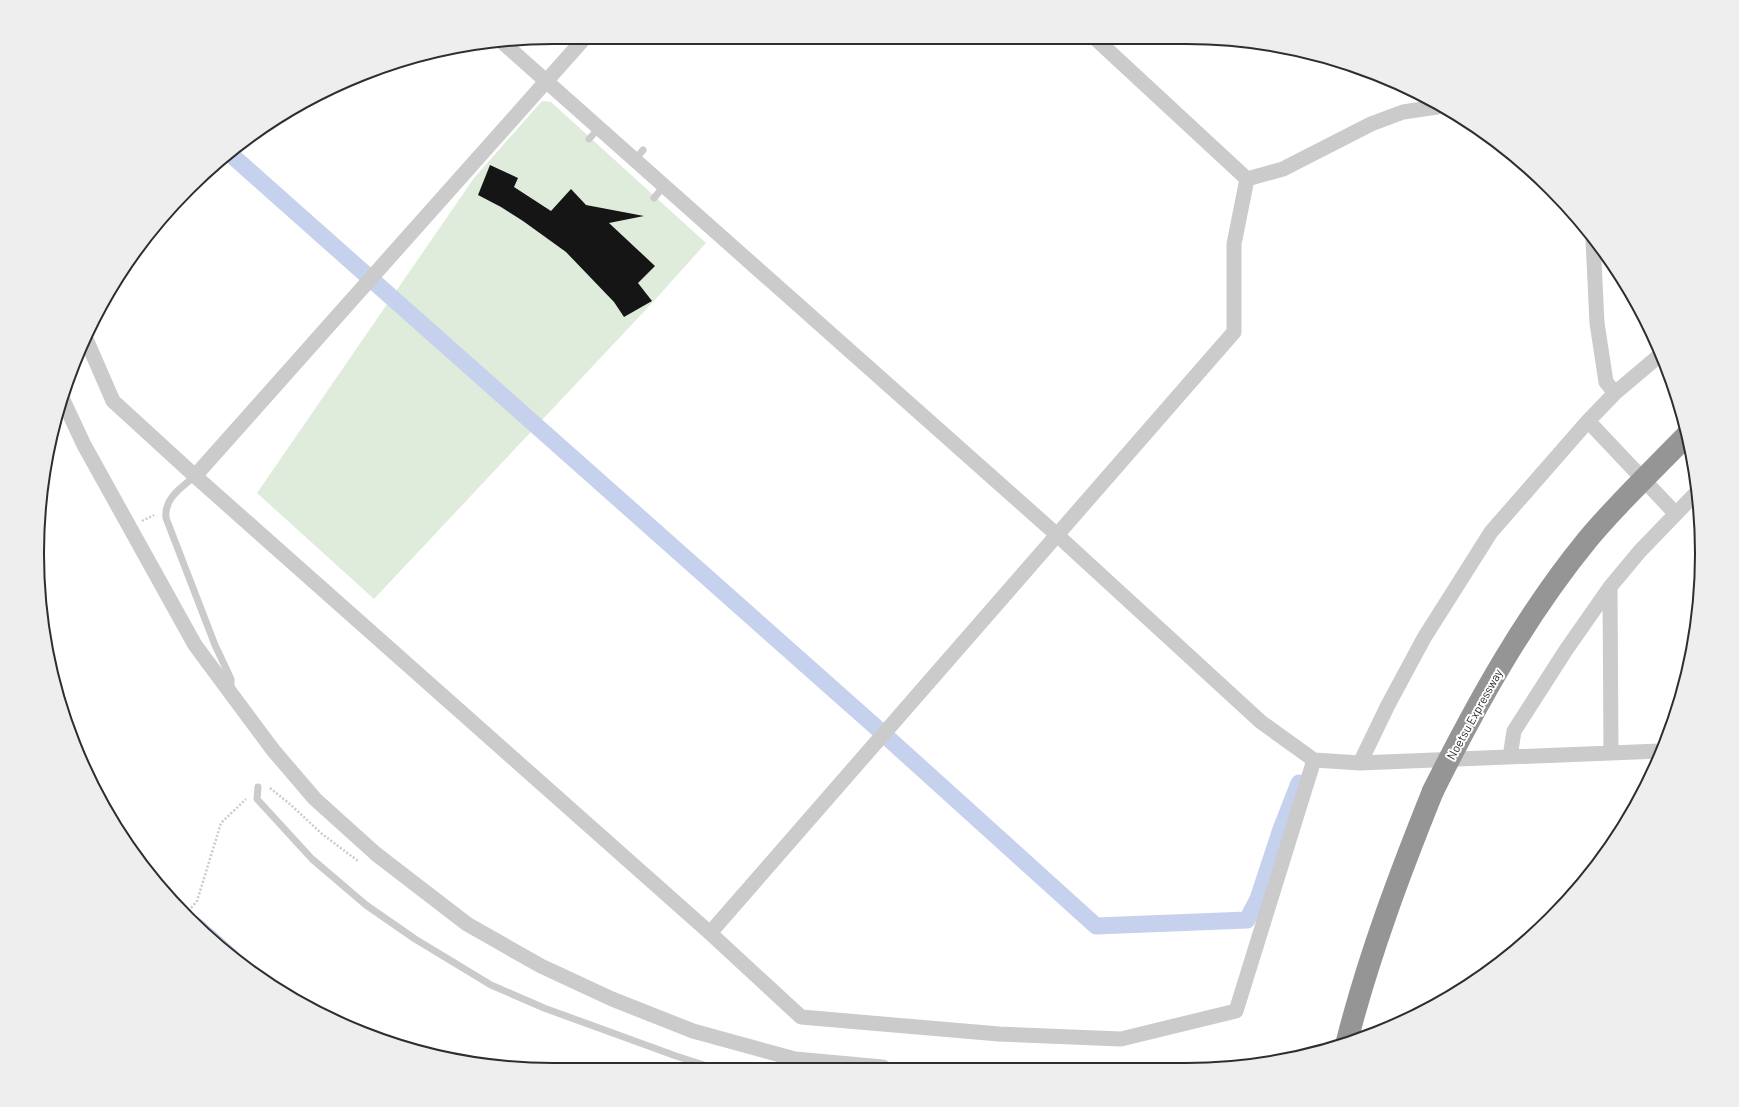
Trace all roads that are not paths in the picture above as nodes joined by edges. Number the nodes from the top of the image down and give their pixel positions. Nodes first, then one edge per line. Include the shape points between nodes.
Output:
1 (579, 44) edge
2 (1101, 44) edge
3 (506, 46) edge
4 (546, 81) junction
5 (1432, 108) edge
6 (1247, 179) junction
7 (664, 186) junction
8 (654, 198) dead end
9 (1593, 248) edge
10 (89, 346) edge
11 (1656, 359) edge
12 (1616, 393) junction
13 (66, 406) edge
14 (1588, 421) junction
15 (1682, 440) edge
16 (195, 476) junction
17 (1692, 497) edge
18 (1675, 513) junction
19 (1056, 534) junction
20 (1610, 587) junction
21 (231, 692) junction
22 (1655, 751) edge
23 (1611, 753) junction
24 (1510, 757) junction
25 (1314, 760) junction
26 (1360, 763) junction
27 (258, 787) dead end
28 (710, 933) junction
29 (1348, 1036) edge
30 (698, 1063) edge
31 (839, 1063) edge

1 - 4 street
2 - 6 street
3 - 4 street
4 - 7 street via 594,134 639,155
4 - 16 street
5 - 6 street via 1403,112 1371,124 1283,169
6 - 19 street via 1234,244 1234,332
7 - 8 lane
7 - 19 street
9 - 12 street via 1597,323 1606,382
10 - 16 street via 113,401
11 - 12 street
12 - 14 street
13 - 21 street via 84,445 196,645
14 - 18 street
14 - 26 street via 1491,532 1424,638
15 - 29 highway, Noetsu Expressway, bridge via 1588,539 1544,597 1470,717 1433,791 1401,870 1375,944
16 - 21 lane via 170,498 165,510 166,518 215,645 231,679
16 - 28 street
17 - 18 street
18 - 20 street
19 - 25 street via 1261,722
19 - 28 street
20 - 23 street
20 - 24 street via 1514,731
21 - 31 street via 273,750 315,799 376,854 474,928 541,966 605,996 693,1031 795,1059
22 - 23 street
23 - 24 street
24 - 26 street
25 - 26 street
25 - 28 street via 1236,1011 1121,1039 998,1034 802,1017
27 - 30 lane via 257,799 312,859 366,906 415,939 491,985

